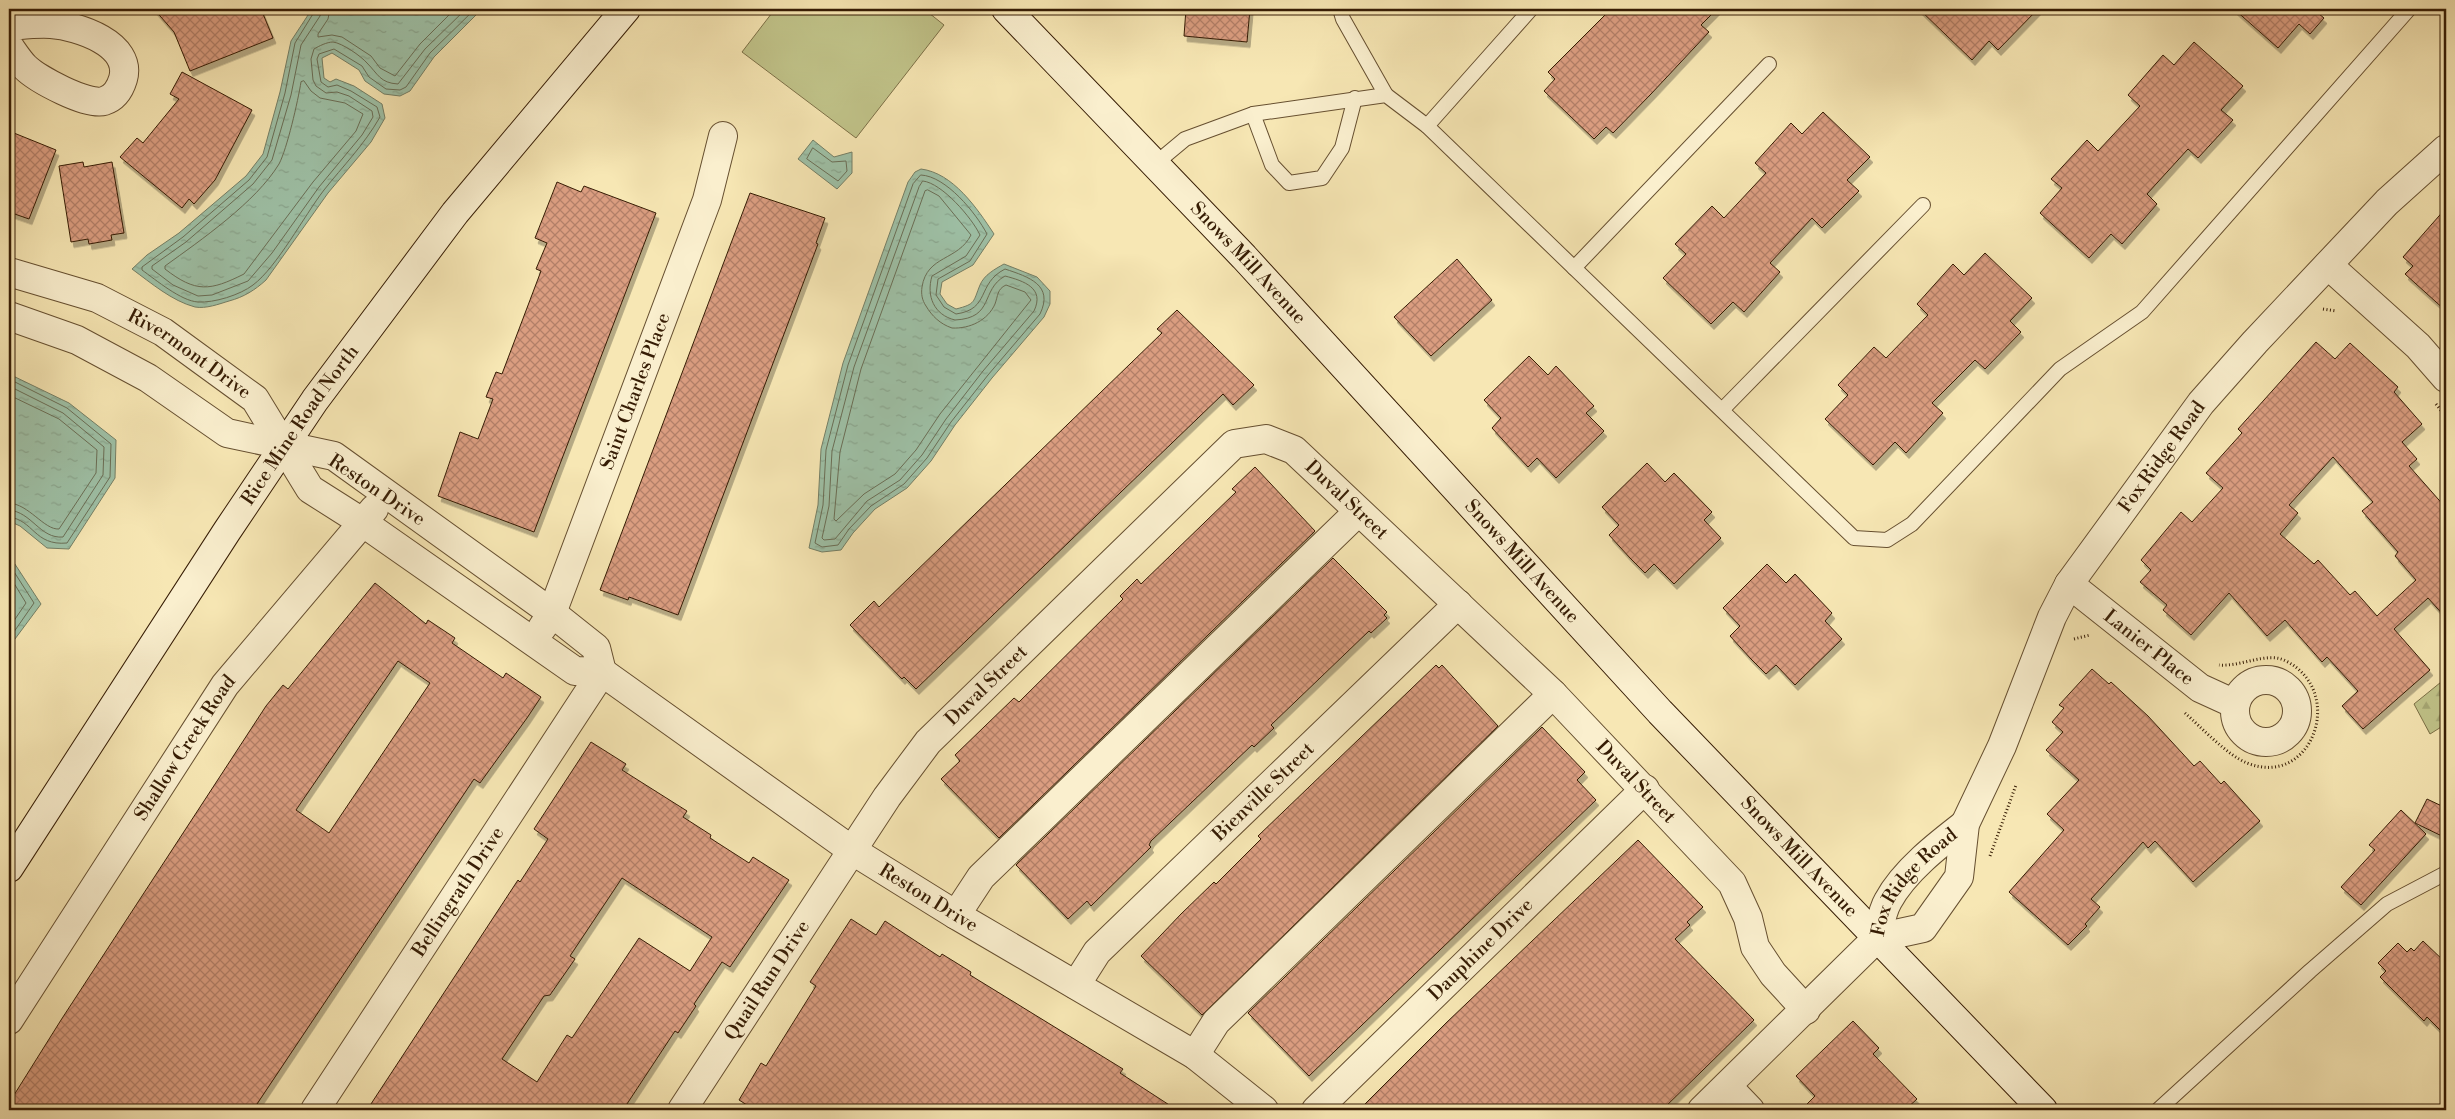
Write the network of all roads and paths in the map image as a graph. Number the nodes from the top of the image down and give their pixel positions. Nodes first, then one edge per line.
1 (626, 9) edge
2 (1006, 9) edge
3 (1340, 9) edge
4 (1532, 9) edge
5 (2408, 9) edge
6 (9, 26) edge
7 (9, 46) edge
8 (1769, 64) dead end
9 (1386, 95) junction
10 (1355, 98) junction
11 (1253, 114) junction
12 (1427, 126) junction
13 (724, 136) dead end
14 (2446, 149) edge
15 (1155, 164) junction
16 (1923, 206) dead end
17 (2328, 264) junction
18 (1574, 268) junction
19 (9, 272) edge
20 (2319, 309) dead end
21 (2340, 313) dead end
22 (9, 316) edge
23 (2446, 378) edge
24 (2434, 402) dead end
25 (1722, 410) junction
26 (2446, 417) edge
27 (284, 445) junction
28 (386, 494) junction
29 (1358, 512) junction
30 (362, 522) junction
31 (2069, 584) junction
32 (1458, 604) junction
33 (552, 613) junction
34 (2099, 638) dead end
35 (534, 642) junction
36 (2067, 644) dead end
37 (2213, 664) dead end
38 (602, 672) junction
39 (1553, 694) junction
40 (2235, 704) dead end
41 (2180, 709) dead end
42 (2018, 778) dead end
43 (1645, 789) junction
44 (1965, 824) junction
45 (853, 851) junction
46 (1988, 863) dead end
47 (9, 868) edge
48 (2446, 873) edge
49 (956, 915) junction
50 (1877, 938) junction
51 (1076, 985) junction
52 (1806, 1010) junction
53 (9, 1020) edge
54 (1195, 1055) junction
55 (1727, 1086) junction
56 (315, 1110) edge
57 (682, 1110) edge
58 (1264, 1110) edge
59 (1316, 1110) edge
60 (1702, 1110) edge
61 (1750, 1110) edge
62 (2043, 1110) edge
63 (2158, 1110) edge

1 - 27 street, Rice Mine Road North
2 - 15 street, Snows Mill Avenue
3 - 9 lane
4 - 12 lane
5 - 25 lane
6 - 7 street
8 - 18 lane
9 - 10 lane
9 - 12 lane
10 - 11 lane
10 - 11 lane
11 - 15 lane
12 - 18 lane
13 - 33 street, Saint Charles Place
14 - 17 street, Fox Ridge Road
15 - 50 street, Snows Mill Avenue
16 - 25 lane
17 - 23 street
17 - 31 street, Fox Ridge Road
18 - 25 lane
19 - 27 street, Rivermont Drive
20 - 21 path
22 - 27 street
24 - 26 path
27 - 28 street, Reston Drive
27 - 30 street, Reston Drive
27 - 47 street, Rice Mine Road North
28 - 30 street, Shallow Creek Road
28 - 33 street, Reston Drive
29 - 32 street, Duval Street
29 - 45 street, Duval Street
29 - 49 street
30 - 35 street, Reston Drive
30 - 53 street, Shallow Creek Road
31 - 40 street, Lanier Place
31 - 44 street, Fox Ridge Road
32 - 39 street, Duval Street
32 - 51 street, Bienville Street
33 - 35 street, Saint Charles Place
33 - 38 street, Reston Drive
34 - 36 path
35 - 38 street, Reston Drive
37 - 41 path
38 - 45 street, Reston Drive
38 - 56 street, Bellingrath Drive
39 - 43 street, Duval Street
39 - 54 street
42 - 46 path
43 - 52 street, Duval Street
43 - 59 street, Dauphine Drive
44 - 50 street, Fox Ridge Road
44 - 50 street, Fox Ridge Road
45 - 49 street, Reston Drive
45 - 57 street, Quail Run Drive
48 - 63 lane
49 - 51 street, Reston Drive
50 - 52 street
50 - 62 street, Snows Mill Avenue
51 - 54 street, Reston Drive
52 - 55 street
54 - 58 street, Reston Drive
55 - 60 street
55 - 61 street

